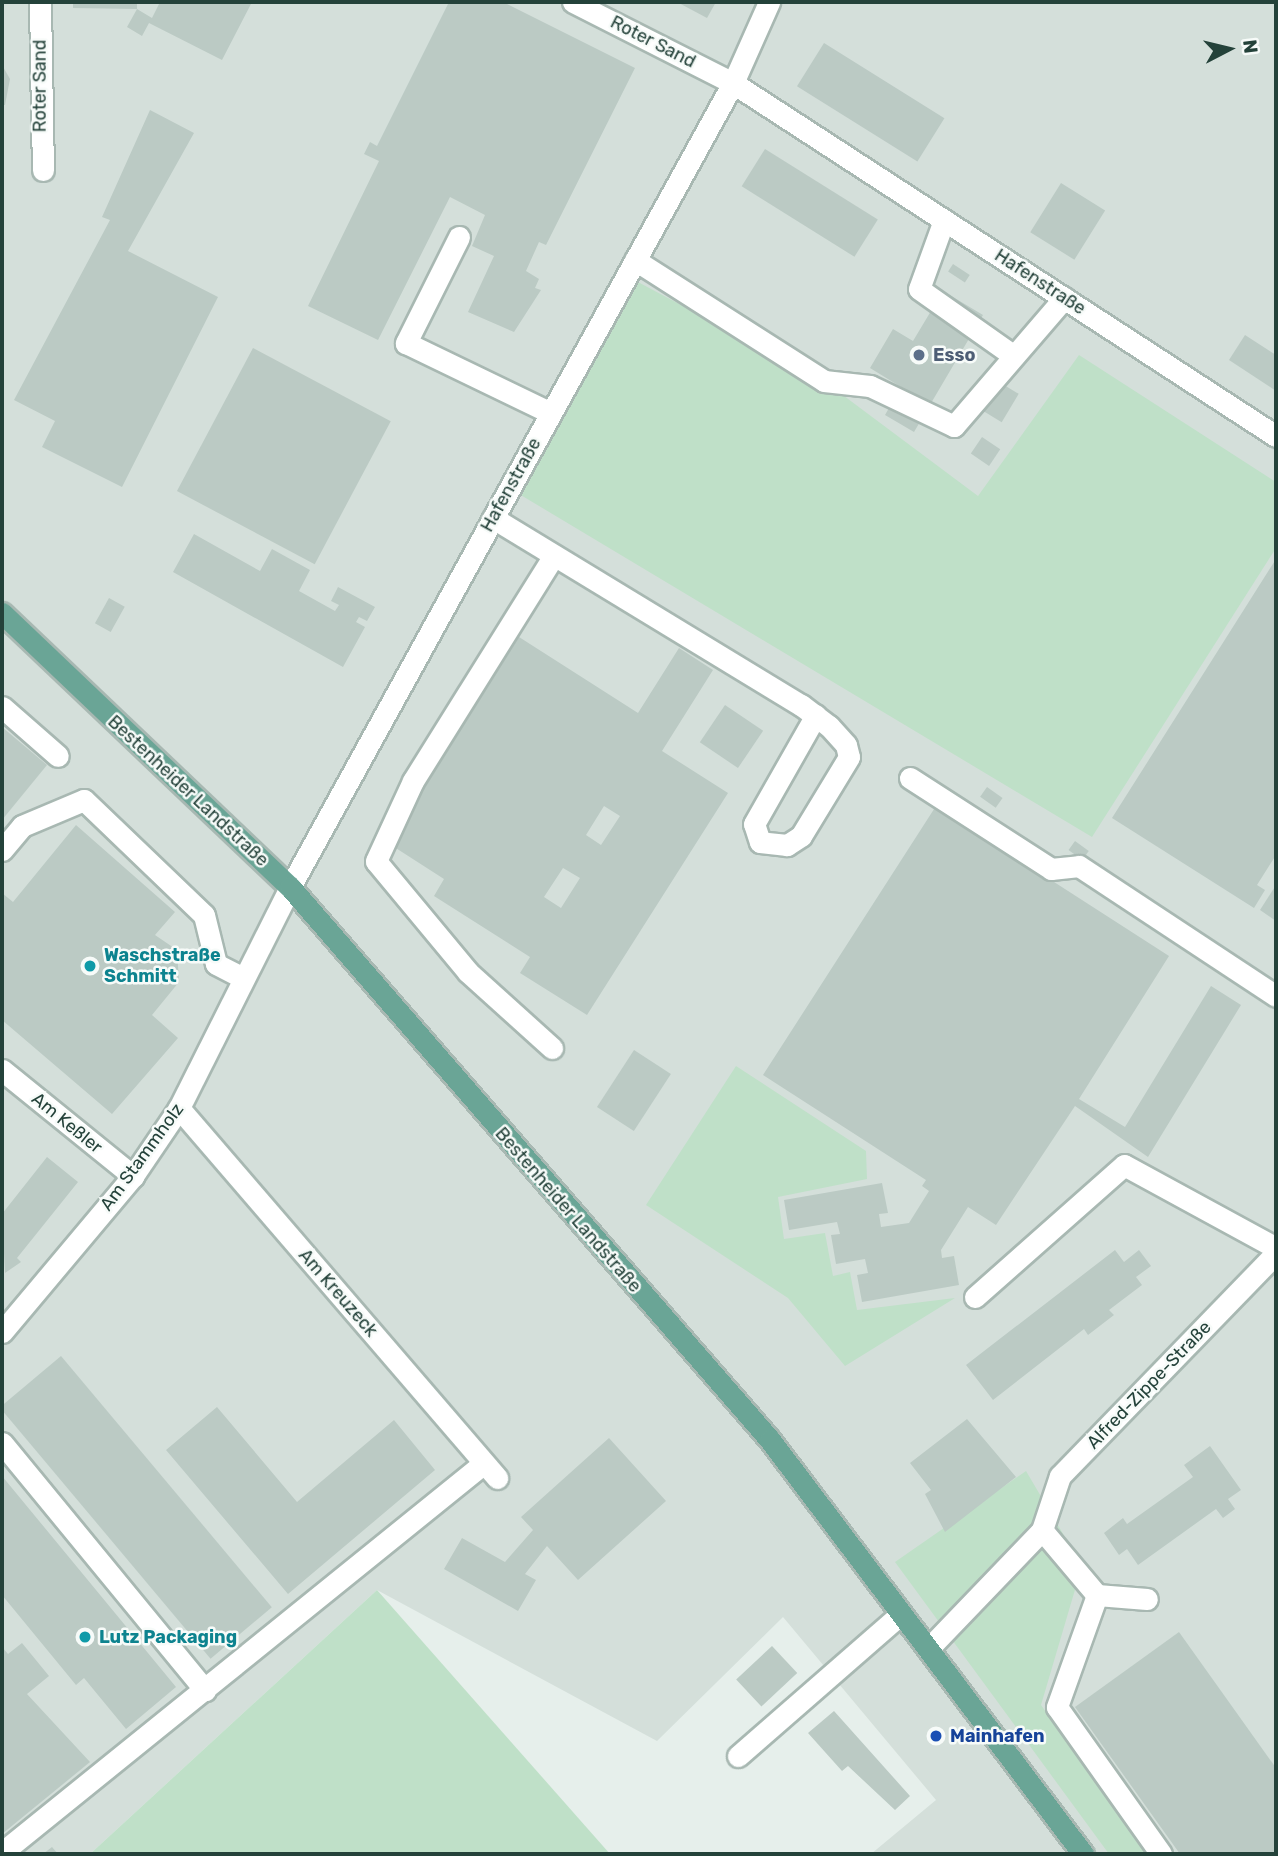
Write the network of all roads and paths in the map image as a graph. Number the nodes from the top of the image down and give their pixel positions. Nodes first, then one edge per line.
1 (40, 2) edge
2 (573, 2) edge
3 (769, 2) edge
4 (733, 83) junction
5 (43, 170) dead end
6 (944, 220) junction
7 (459, 237) dead end
8 (635, 260) junction
9 (1064, 298) junction
10 (1014, 356) junction
11 (551, 413) junction
12 (1276, 436) edge
13 (493, 518) junction
14 (553, 557) junction
15 (2, 613) edge
16 (2, 708) edge
17 (816, 716) junction
18 (58, 756) dead end
19 (910, 778) dead end
20 (2, 850) edge
21 (290, 887) junction
22 (244, 978) junction
23 (1276, 996) edge
24 (552, 1048) dead end
25 (2, 1070) edge
26 (179, 1108) junction
27 (132, 1176) junction
28 (1276, 1250) edge
29 (975, 1297) dead end
30 (2, 1332) edge
31 (2, 1443) edge
32 (1041, 1530) junction
33 (1097, 1595) junction
34 (1147, 1598) dead end
35 (901, 1614) junction
36 (928, 1649) junction
37 (205, 1690) junction
38 (738, 1756) dead end
39 (10, 1846) dead end
40 (1083, 1854) edge
41 (1161, 1854) edge

1 - 5 street, Roter Sand
2 - 4 street, Roter Sand
3 - 4 street, Hafenstraße
4 - 6 street, Hafenstraße
4 - 8 street, Hafenstraße
6 - 9 street, Hafenstraße
6 - 10 street
7 - 11 street
8 - 10 street
8 - 11 street, Hafenstraße
9 - 10 street
9 - 12 street, Hafenstraße
11 - 13 street, Hafenstraße
13 - 14 street
13 - 21 street, Hafenstraße
14 - 17 street
14 - 24 street
15 - 21 main road, Bestenheider Landstraße
16 - 18 street
17 - 17 street
19 - 23 street
20 - 22 street
21 - 22 street, Am Stammholz
21 - 35 main road, Bestenheider Landstraße
22 - 26 street, Am Stammholz
25 - 27 street, Am Keßler
26 - 27 street, Am Stammholz
26 - 37 street, Am Kreuzeck
27 - 30 street, Am Stammholz
28 - 29 street
28 - 32 street, Alfred-Zippe-Straße
31 - 37 street
32 - 33 street
32 - 36 street
33 - 34 street
33 - 41 street
35 - 36 main road, Bestenheider Landstraße
35 - 38 street
36 - 40 main road, Bestenheider Landstraße
37 - 39 street

